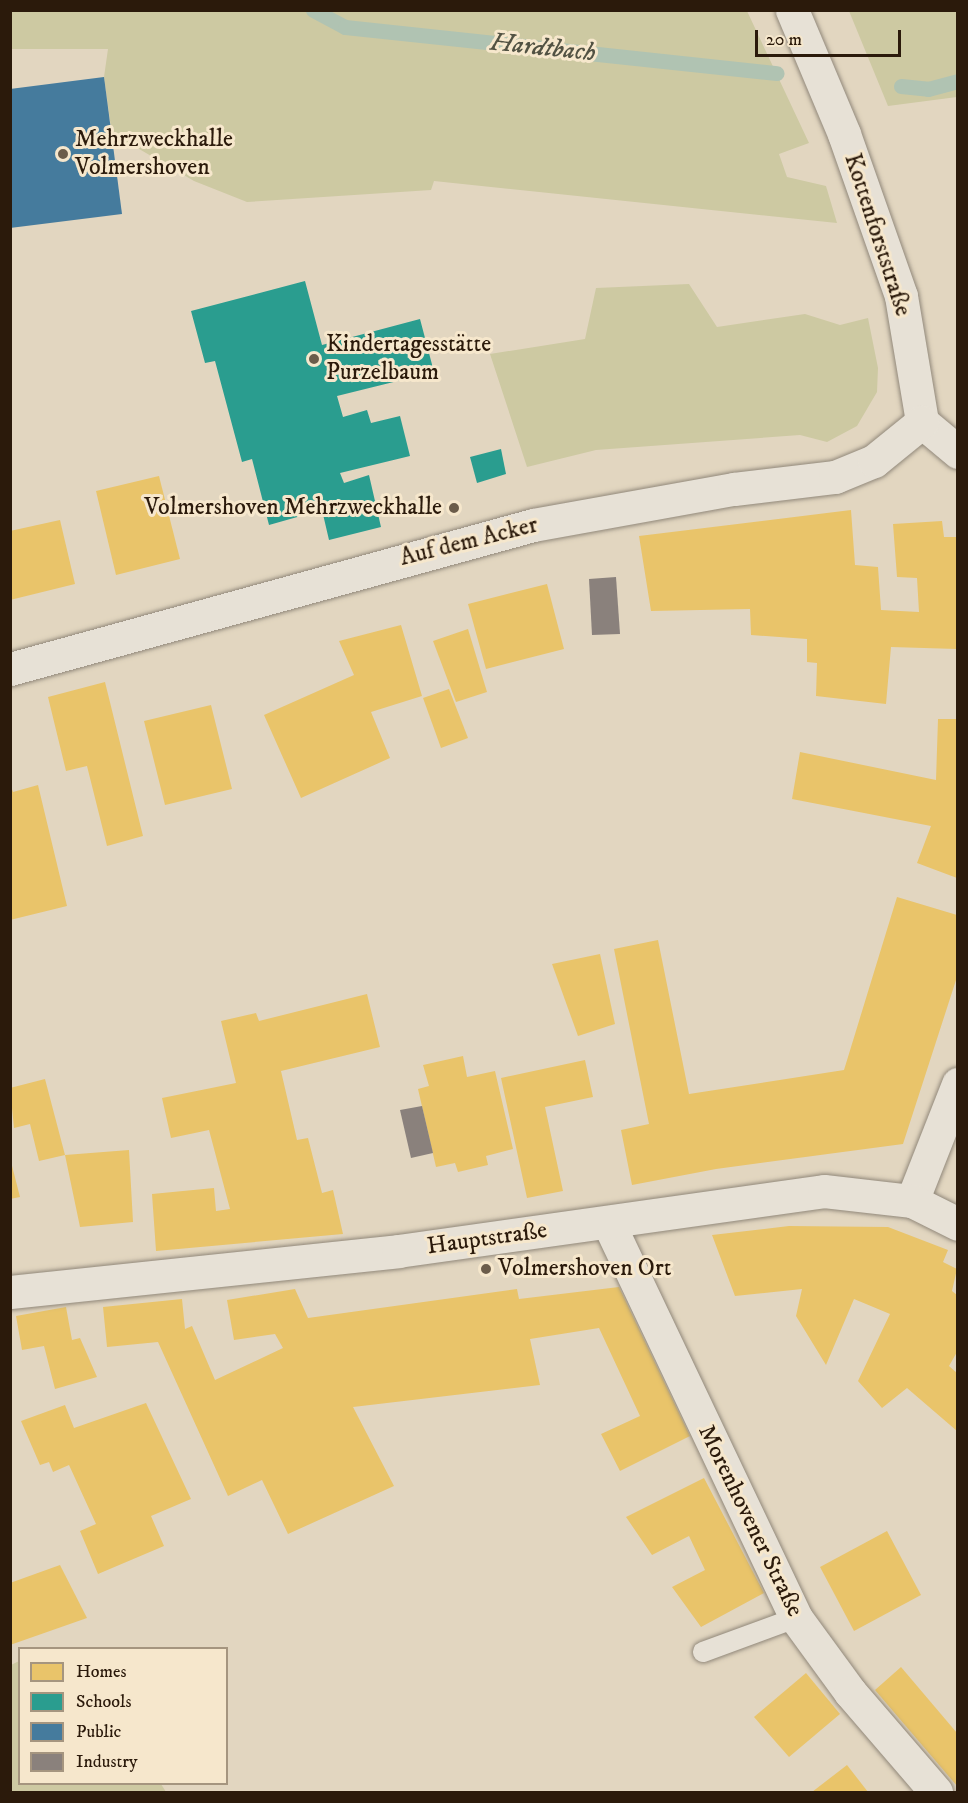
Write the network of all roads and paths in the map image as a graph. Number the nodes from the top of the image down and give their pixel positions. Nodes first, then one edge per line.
1 (792, 10) edge
2 (921, 422) junction
3 (957, 452) edge
4 (10, 669) edge
5 (957, 1084) edge
6 (912, 1201) junction
7 (608, 1222) junction
8 (957, 1224) edge
9 (10, 1292) edge
10 (796, 1618) junction
11 (703, 1652) dead end
12 (936, 1792) edge

1 - 2 street, Kottenforststraße
2 - 3 street
2 - 4 street, Auf dem Acker
5 - 6 street
6 - 7 street, Hauptstraße
6 - 8 street, Hauptstraße
7 - 9 street, Hauptstraße
7 - 10 street, Morenhovener Straße
10 - 11 lane
10 - 12 street, Morenhovener Straße

